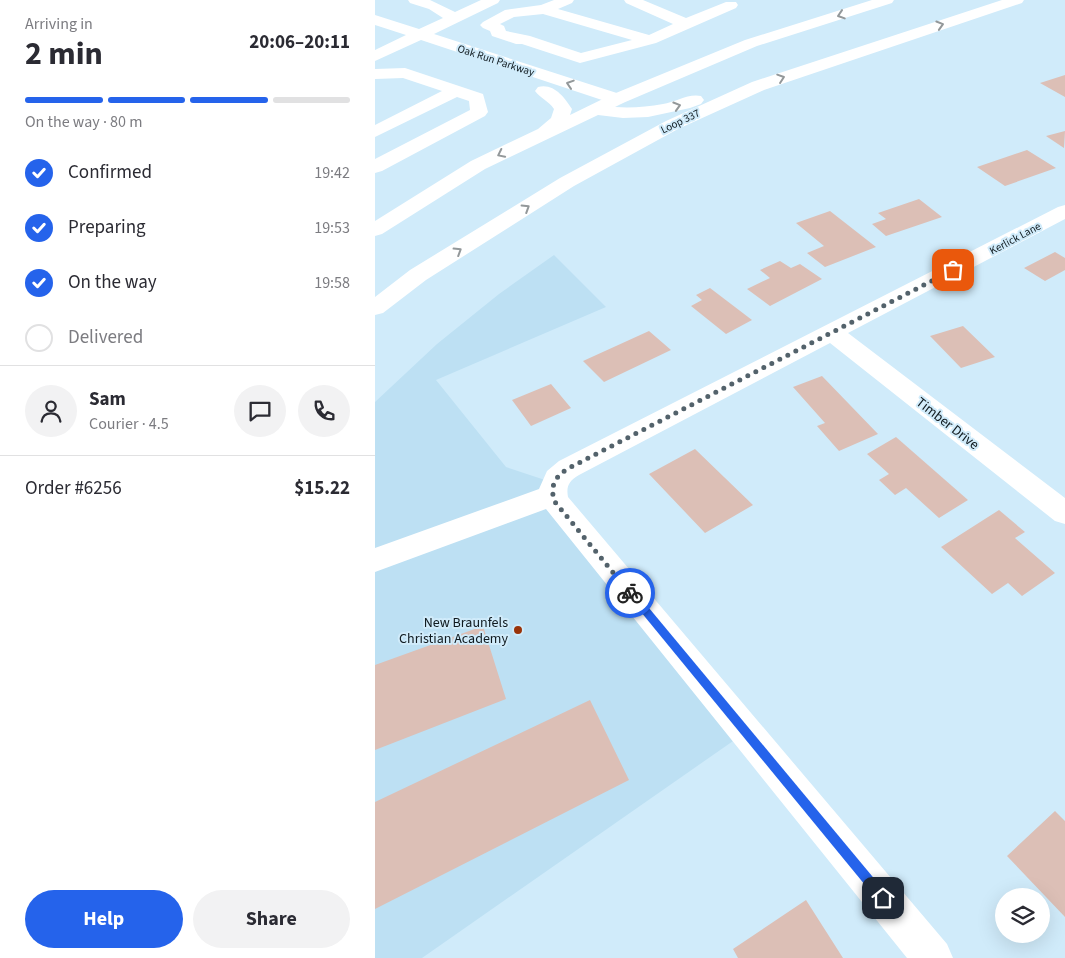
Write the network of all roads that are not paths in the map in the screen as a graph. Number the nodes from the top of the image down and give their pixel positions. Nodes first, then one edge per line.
1 (415, 0) edge
2 (493, 0) edge
3 (567, 0) edge
4 (631, 0) edge
5 (887, 0) edge
6 (1017, 0) edge
7 (440, 3) edge
8 (731, 5) dead end
9 (544, 9) junction
10 (454, 18) junction
11 (375, 20) edge
12 (686, 24) junction
13 (375, 35) edge
14 (420, 35) junction
15 (650, 40) junction
16 (837, 43) dead end
17 (400, 44) junction
18 (375, 56) edge
19 (375, 74) edge
20 (456, 91) junction
21 (544, 91) junction
22 (623, 106) junction
23 (596, 109) junction
24 (375, 132) edge
25 (545, 133) junction
26 (375, 167) edge
27 (1063, 215) edge
28 (375, 230) edge
29 (375, 290) edge
30 (375, 308) edge
31 (832, 333) junction
32 (553, 489) junction
33 (1065, 513) edge
34 (375, 560) edge
35 (933, 958) edge

1 - 7 main road
2 - 10 main road
3 - 9 main road
4 - 12 main road
5 -> 22 main road
30 -> 6 main road, Loop 337
7 - 10 main road
8 - 12 main road
9 - 15 main road
9 - 15 main road
10 - 14 main road
11 - 14 main road, Oak Run Parkway
12 - 15 main road
13 - 17 main road, Oak Run Parkway
14 - 17 main road
22 -> 14 main road, Oak Run Parkway
22 -> 16 main road
17 - 18 main road
17 - 21 main road, Oak Run Parkway
19 - 20 main road
20 - 24 main road
20 - 26 main road
21 - 23 main road, Oak Run Parkway
21 - 25 main road
22 - 23 main road, Oak Run Parkway
22 - 29 main road
23 - 25 main road
25 -> 28 main road
27 - 31 main road, Kerlick Lane
31 - 32 main road, Kerlick Lane
31 - 33 main road, Timber Drive
32 - 34 main road
32 - 35 main road

